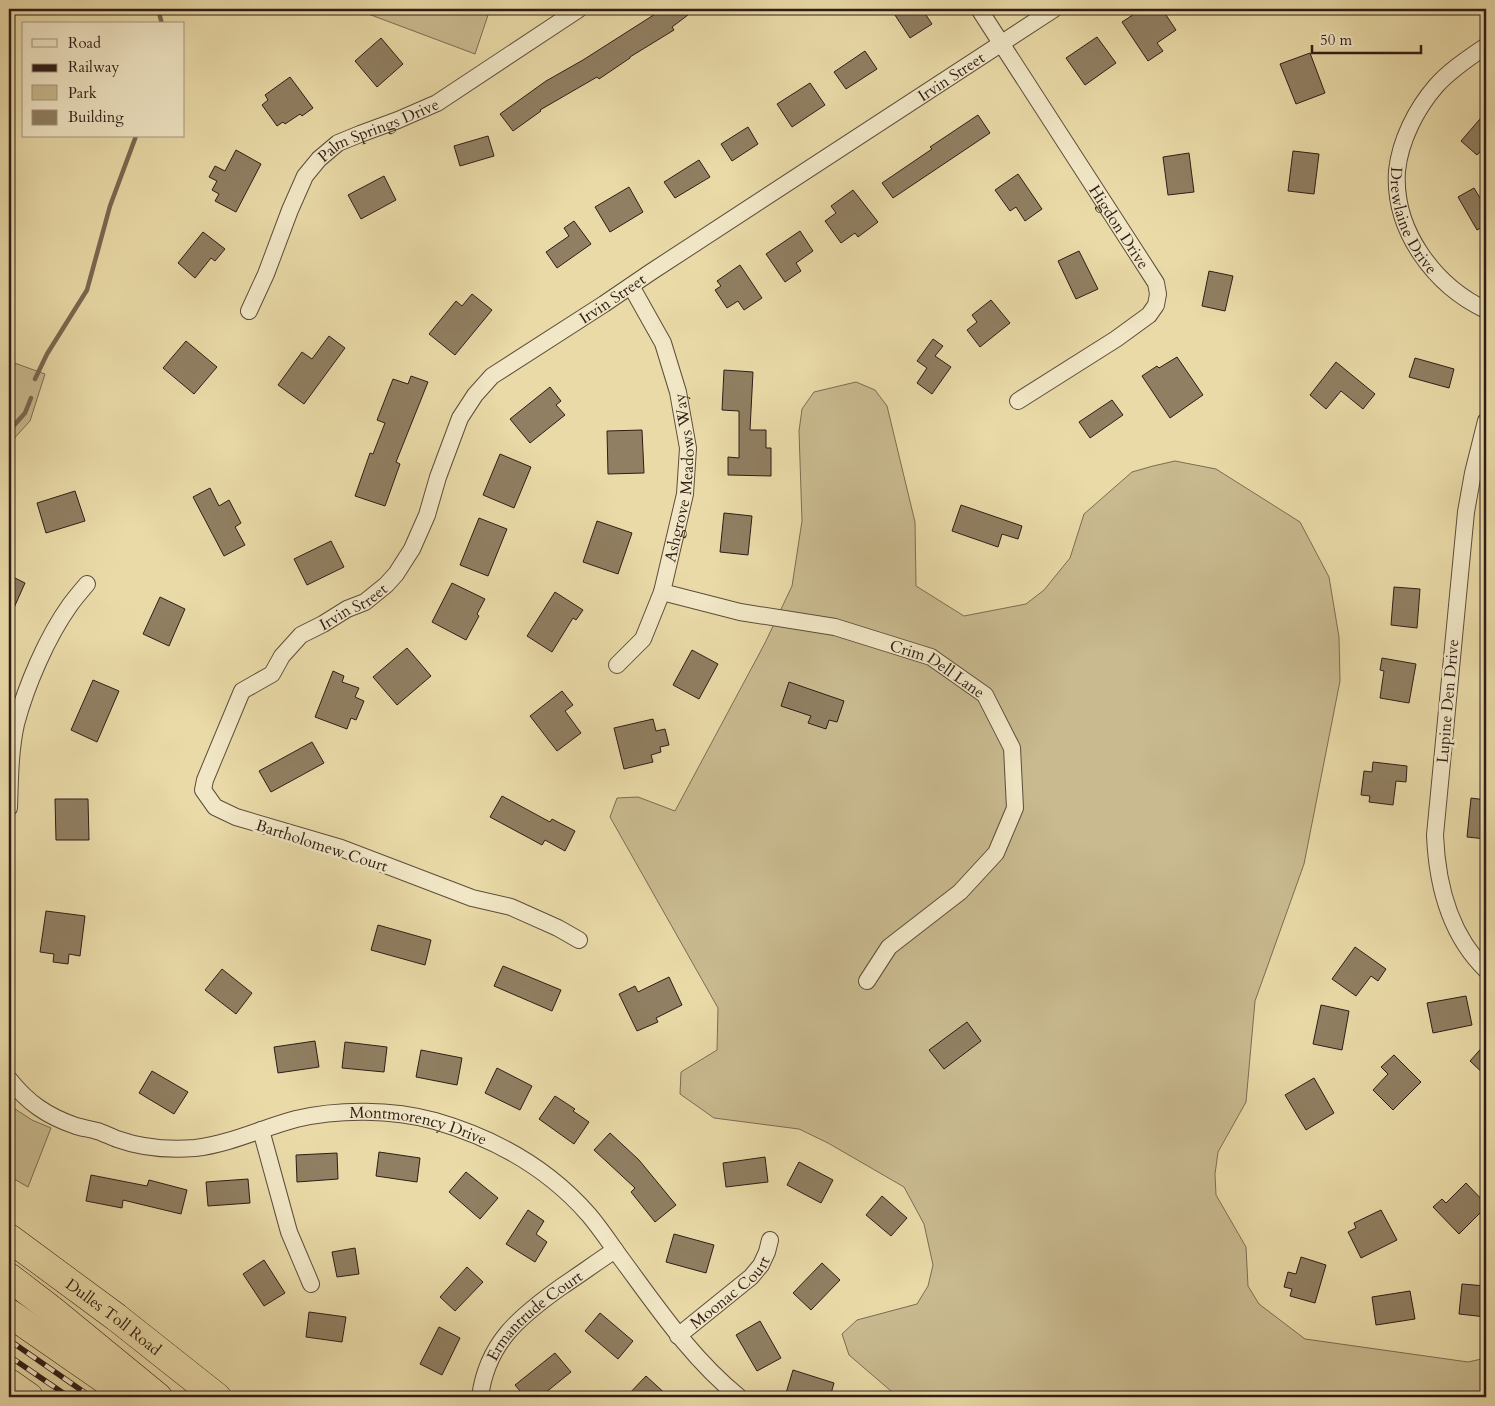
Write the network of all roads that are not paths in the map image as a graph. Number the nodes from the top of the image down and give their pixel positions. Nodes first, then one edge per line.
1 (579, 9) edge
2 (978, 9) edge
3 (1054, 9) edge
4 (1001, 43) junction
5 (1486, 46) edge
6 (631, 286) junction
7 (249, 310) dead end
8 (1486, 310) edge
9 (1018, 401) dead end
10 (1486, 421) edge
11 (87, 584) dead end
12 (662, 592) junction
13 (617, 665) dead end
14 (272, 674) joint
15 (9, 808) edge
16 (580, 940) dead end
17 (1486, 970) edge
18 (867, 981) dead end
19 (9, 1080) edge
20 (261, 1130) junction
21 (9, 1238) edge
22 (770, 1240) dead end
23 (615, 1250) junction
24 (9, 1276) edge
25 (311, 1284) dead end
26 (9, 1313) edge
27 (678, 1336) junction
28 (9, 1383) edge
29 (29, 1397) edge
30 (130, 1397) edge
31 (158, 1397) edge
32 (217, 1397) edge
33 (480, 1397) edge
34 (739, 1397) edge

1 - 7 street, Palm Springs Drive
2 - 4 street, Higdon Drive
3 - 4 street, Irvin Street
4 - 6 street, Irvin Street
4 - 9 street, Higdon Drive
5 - 8 street, Drewlaine Drive
6 - 12 street, Ashgrove Meadows Way
6 - 14 street, Irvin Street
10 - 17 street, Lupine Den Drive
11 - 15 street
12 - 13 street, Ashgrove Meadows Way
12 - 18 street, Crim Dell Lane
14 - 16 street, Bartholomew Court
19 - 20 street, Montmorency Drive
20 - 23 street, Montmorency Drive
20 - 25 street
21 - 32 highway, Dulles Toll Road
22 - 27 street, Moonac Court
23 - 27 street, Montmorency Drive
23 - 33 street, Ermantrude Court
24 - 31 highway
26 - 30 highway
27 - 34 street, Montmorency Drive
28 - 29 highway

